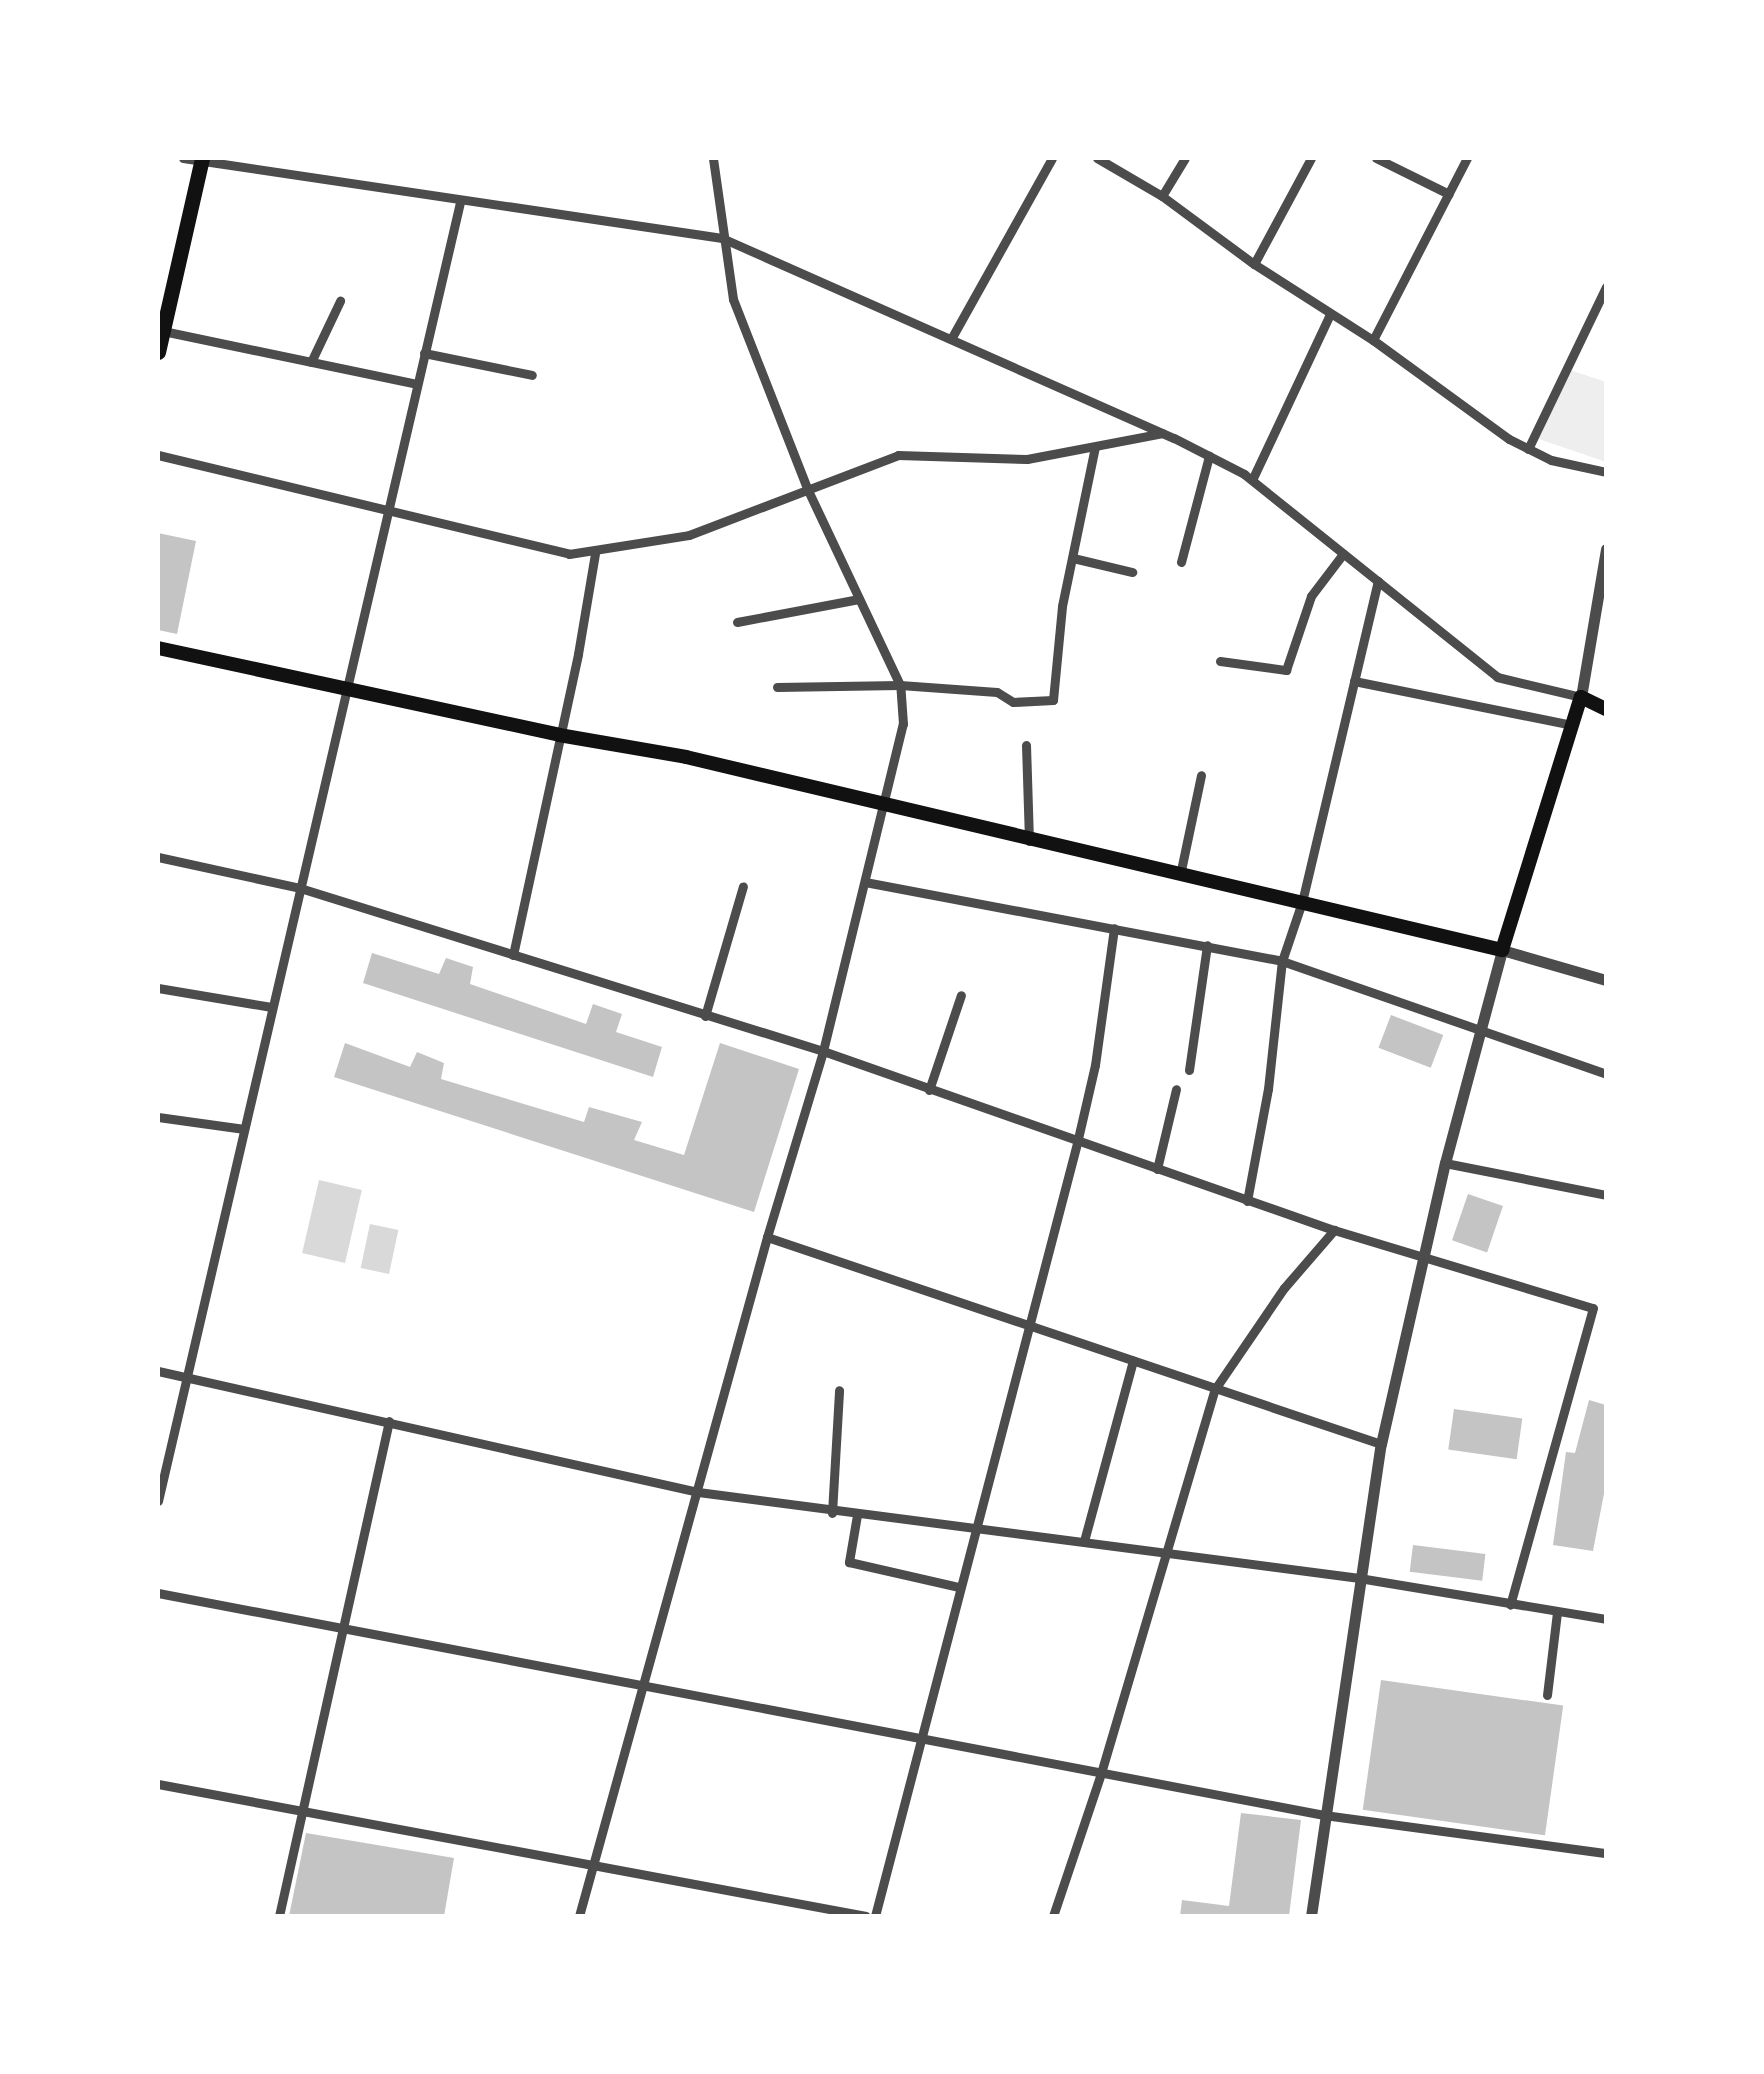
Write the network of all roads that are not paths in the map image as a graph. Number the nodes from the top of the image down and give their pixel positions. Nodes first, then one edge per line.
1 (184, 158) edge
2 (714, 158) edge
3 (1052, 158) edge
4 (1096, 158) edge
5 (1185, 158) edge
6 (1311, 158) edge
7 (1376, 158) edge
8 (1467, 158) edge
9 (201, 159) edge
10 (1448, 194) junction
11 (1162, 196) junction
12 (460, 202) junction
13 (722, 238) junction
14 (1254, 264) junction
15 (1606, 287) edge
16 (164, 298) edge
17 (340, 301) dead end
18 (1330, 314) junction
19 (163, 331) junction
20 (951, 339) junction
21 (1373, 340) junction
22 (158, 352) edge
23 (424, 353) junction
24 (310, 362) junction
25 (532, 376) dead end
26 (417, 384) junction
27 (1163, 433) junction
28 (1095, 447) junction
29 (1528, 449) junction
30 (158, 455) edge
31 (1208, 456) junction
32 (1606, 472) edge
33 (1252, 480) junction
34 (807, 488) junction
35 (390, 510) junction
36 (1606, 549) edge
37 (595, 553) junction
38 (1343, 554) junction
39 (1074, 558) junction
40 (1181, 562) dead end
41 (1132, 572) dead end
42 (1378, 581) junction
43 (859, 599) junction
44 (737, 622) dead end
45 (158, 648) edge
46 (1220, 661) dead end
47 (1354, 681) junction
48 (900, 685) junction
49 (776, 687) dead end
50 (349, 690) junction
51 (1581, 696) junction
52 (1606, 709) edge
53 (1572, 725) junction
54 (560, 736) junction
55 (1026, 744) dead end
56 (1201, 774) dead end
57 (884, 806) junction
58 (1029, 841) junction
59 (158, 857) edge
60 (1180, 876) junction
61 (865, 882) junction
62 (743, 886) dead end
63 (300, 888) junction
64 (1302, 902) junction
65 (1114, 928) junction
66 (1206, 945) junction
67 (1502, 950) junction
68 (513, 955) junction
69 (1282, 961) junction
70 (1606, 980) edge
71 (158, 988) edge
72 (961, 995) dead end
73 (271, 1007) junction
74 (705, 1016) junction
75 (1479, 1032) junction
76 (822, 1051) junction
77 (1189, 1070) dead end
78 (1606, 1074) edge
79 (1176, 1089) dead end
80 (930, 1090) junction
81 (158, 1117) edge
82 (244, 1129) junction
83 (1076, 1143) junction
84 (1445, 1164) junction
85 (1156, 1168) junction
86 (1606, 1195) edge
87 (1247, 1200) junction
88 (1334, 1230) junction
89 (766, 1237) junction
90 (1424, 1259) junction
91 (1592, 1308) junction
92 (1606, 1311) edge
93 (1026, 1325) junction
94 (1133, 1361) junction
95 (158, 1371) edge
96 (188, 1377) junction
97 (1215, 1389) junction
98 (839, 1390) dead end
99 (389, 1421) junction
100 (1381, 1444) junction
101 (698, 1492) junction
102 (158, 1500) edge
103 (832, 1512) junction
104 (857, 1515) junction
105 (974, 1529) junction
106 (1084, 1542) junction
107 (1166, 1551) junction
108 (1359, 1578) junction
109 (959, 1587) junction
110 (158, 1593) edge
111 (1510, 1605) junction
112 (1557, 1612) junction
113 (1606, 1619) edge
114 (346, 1629) junction
115 (646, 1686) junction
116 (1547, 1695) dead end
117 (920, 1740) junction
118 (1100, 1773) junction
119 (158, 1784) edge
120 (300, 1811) junction
121 (1324, 1814) junction
122 (1606, 1852) edge
123 (595, 1865) junction
124 (279, 1916) edge
125 (580, 1916) edge
126 (866, 1916) edge
127 (875, 1916) edge
128 (1052, 1916) edge
129 (1312, 1916) edge

1 - 9 street
2 - 13 street
3 - 20 street
4 - 11 street
5 - 11 street
6 - 14 street
7 - 10 street
8 - 10 street
9 - 12 street
9 - 16 main road
10 - 21 street
11 - 14 street
12 - 13 street
12 - 23 street
13 - 20 street
13 - 34 street
14 - 18 street
15 - 29 street
16 - 19 main road
17 - 24 street
18 - 21 street
18 - 33 street
19 - 22 main road
19 - 24 street
20 - 27 street
21 - 29 street
23 - 25 street
23 - 26 street
24 - 26 street
26 - 35 street
27 - 28 street
27 - 31 street
28 - 34 street
28 - 39 street
29 - 32 street
30 - 35 street
31 - 33 street
31 - 40 street
33 - 38 street
34 - 37 street
34 - 43 street
35 - 37 street
35 - 50 street
36 - 51 street
37 - 54 street
38 - 42 street
38 - 46 street
39 - 41 street
39 - 48 street
42 - 47 street
42 - 51 street
43 - 44 street
43 - 48 street
45 - 50 main road
47 - 53 street
47 - 64 street
48 - 49 street
48 - 57 street
50 - 54 main road
50 - 63 street
51 - 52 main road
51 - 53 main road
53 - 67 main road
54 - 57 main road
54 - 68 street
55 - 58 street
56 - 60 street
57 - 58 main road
57 - 61 street
58 - 60 main road
59 - 63 street
60 - 64 main road
61 - 65 street
61 - 76 street
62 - 74 street
63 - 68 street
63 - 73 street
64 - 67 main road
64 - 69 street
65 - 66 street
65 - 83 street
66 - 69 street
66 - 77 street
67 - 70 street
67 - 75 street
68 - 74 street
69 - 75 street
69 - 87 street
71 - 73 street
72 - 80 street
73 - 82 street
74 - 76 street
75 - 78 street
75 - 84 street
76 - 80 street
76 - 89 street
79 - 85 street
80 - 83 street
81 - 82 street
82 - 96 street
83 - 85 street
83 - 93 street
84 - 86 street
84 - 90 street
85 - 87 street
87 - 88 street
88 - 90 street
88 - 97 street
89 - 93 street
89 - 101 street
90 - 91 street
90 - 100 street
91 - 92 street
91 - 111 street
93 - 94 street
93 - 105 street
94 - 97 street
94 - 106 street
95 - 96 street
96 - 99 street
96 - 102 street
97 - 100 street
97 - 107 street
98 - 103 street
99 - 101 street
99 - 114 street
100 - 108 street
101 - 103 street
101 - 115 street
103 - 104 street
104 - 105 street
104 - 109 street
105 - 106 street
105 - 109 street
106 - 107 street
107 - 108 street
107 - 118 street
108 - 111 street
108 - 121 street
109 - 117 street
110 - 114 street
111 - 112 street
112 - 113 street
112 - 116 street
114 - 115 street
114 - 120 street
115 - 117 street
115 - 123 street
117 - 118 street
117 - 127 street
118 - 121 street
118 - 128 street
119 - 120 street
120 - 123 street
120 - 124 street
121 - 122 street
121 - 129 street
123 - 125 street
123 - 126 street

